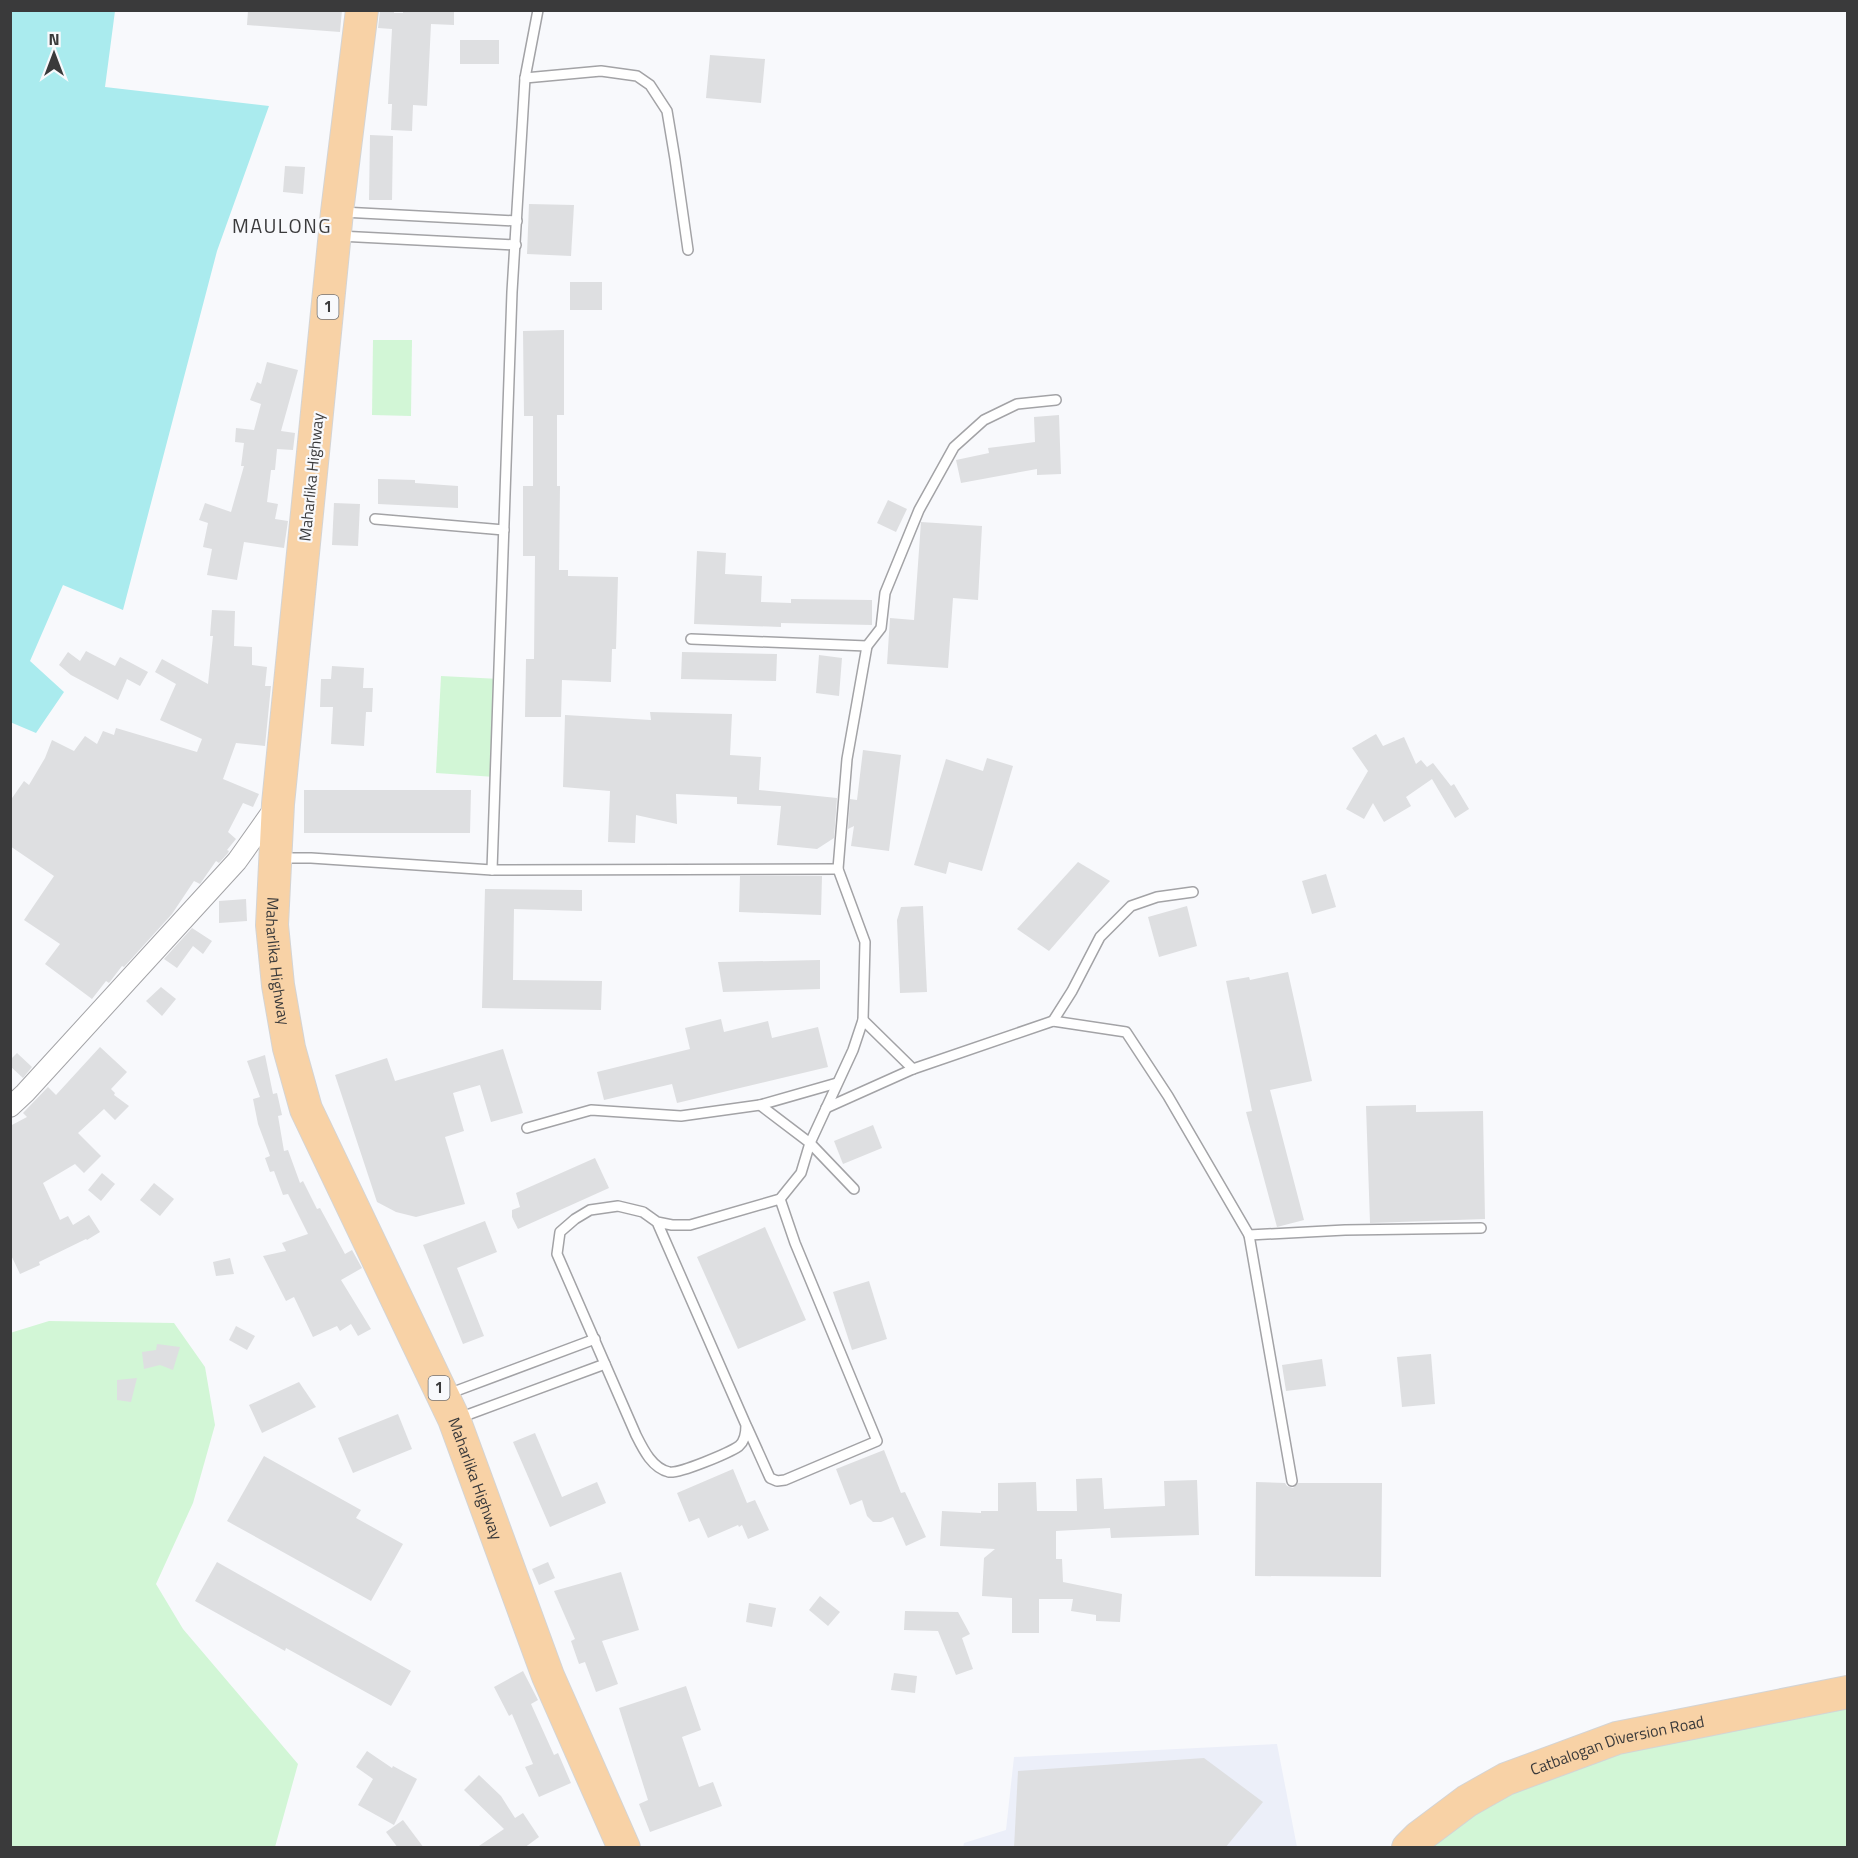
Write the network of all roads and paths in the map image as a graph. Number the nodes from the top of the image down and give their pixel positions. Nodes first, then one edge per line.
1 (362, 10) edge
2 (538, 10) edge
3 (525, 78) junction
4 (517, 221) junction
5 (337, 224) junction
6 (516, 244) junction
7 (688, 250) dead end
8 (1056, 400) dead end
9 (375, 519) dead end
10 (504, 530) junction
11 (692, 639) dead end
12 (867, 646) junction
13 (278, 804) junction
14 (237, 861) junction
15 (275, 867) junction
16 (838, 869) junction
17 (492, 870) junction
18 (1193, 892) dead end
19 (863, 1020) junction
20 (1053, 1021) junction
21 (913, 1069) junction
22 (837, 1083) junction
23 (760, 1105) junction
24 (10, 1107) edge
25 (826, 1108) junction
26 (527, 1128) dead end
27 (810, 1143) junction
28 (854, 1189) dead end
29 (780, 1199) junction
30 (657, 1222) junction
31 (1481, 1228) dead end
32 (1248, 1235) junction
33 (595, 1339) junction
34 (605, 1364) junction
35 (449, 1408) junction
36 (746, 1425) junction
37 (1292, 1481) dead end
38 (1848, 1692) edge
39 (624, 1848) edge
40 (1408, 1848) edge

1 - 5 highway, Maharlika Highway / 1
2 - 3 lane
3 - 4 lane
3 - 7 lane
4 - 5 lane
4 - 6 lane
5 - 6 lane
5 - 13 highway, Maharlika Highway / 1
6 - 10 lane
8 - 12 lane
9 - 10 lane
10 - 17 lane
11 - 12 lane
12 - 16 lane
13 - 14 street
13 - 15 highway, Maharlika Highway / 1
14 - 15 street
14 - 24 street
15 - 17 lane
15 - 35 highway, Maharlika Highway / 1
16 - 17 lane
16 - 19 lane
18 - 20 lane
19 - 21 lane
19 - 22 lane
20 - 21 lane
20 - 32 lane
21 - 25 lane
22 - 23 lane
22 - 25 lane
23 - 26 lane
23 - 27 lane
25 - 27 lane
27 - 28 lane
27 - 29 lane
29 - 30 lane
29 - 36 lane
30 - 33 lane
30 - 36 lane
31 - 32 lane
32 - 37 lane
33 - 34 lane
33 - 35 lane
34 - 35 lane
34 - 36 lane
35 - 39 highway, Maharlika Highway / 1
38 - 40 highway, Catbalogan Diversion Road

